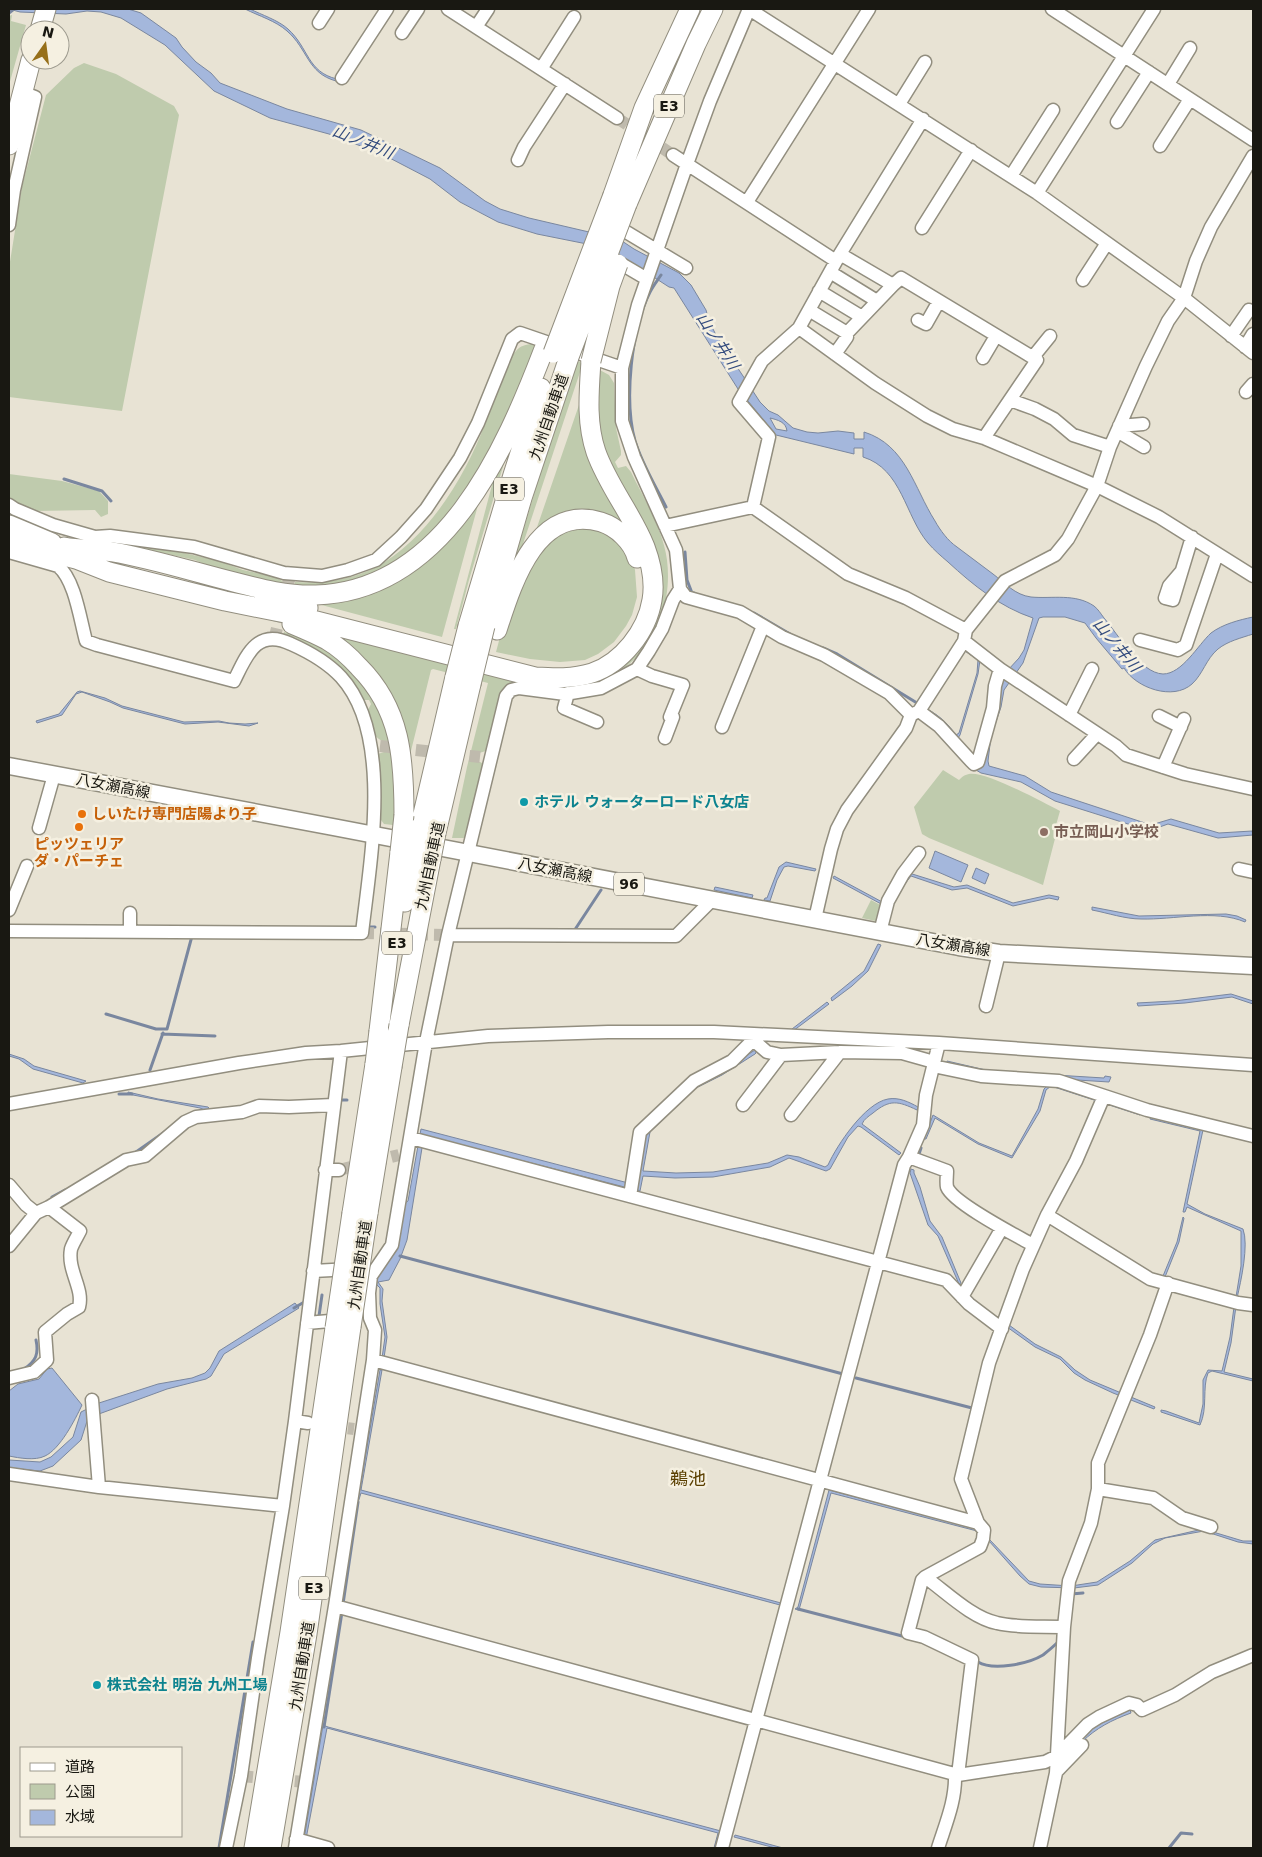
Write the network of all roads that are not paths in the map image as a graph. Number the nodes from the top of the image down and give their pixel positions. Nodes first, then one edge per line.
1 (328, 9) edge
2 (386, 9) edge
3 (418, 9) edge
4 (448, 9) edge
5 (488, 9) edge
6 (690, 9) edge
7 (713, 9) edge
8 (749, 9) edge
9 (869, 9) edge
10 (1052, 9) edge
11 (1154, 9) edge
12 (574, 17) dead end
13 (319, 23) dead end
14 (476, 27) junction
15 (402, 33) dead end
16 (1190, 48) dead end
17 (1124, 56) junction
18 (835, 62) junction
19 (925, 62) dead end
20 (541, 69) junction
21 (28, 70) edge
22 (1149, 72) junction
23 (342, 78) dead end
24 (565, 84) junction
25 (1168, 84) junction
26 (22, 92) junction
27 (1190, 99) junction
28 (899, 104) junction
29 (1053, 110) dead end
30 (617, 118) tunnel mouth
31 (922, 119) junction
32 (1117, 122) dead end
33 (1253, 140) edge
34 (9, 144) edge
35 (1160, 146) dead end
36 (971, 150) junction
37 (674, 155) tunnel mouth
38 (1253, 156) edge
39 (518, 160) dead end
40 (687, 164) junction
41 (1011, 176) junction
42 (1037, 193) junction
43 (620, 200) junction
44 (747, 202) junction
45 (610, 222) dead end
46 (9, 225) edge
47 (922, 228) dead end
48 (1107, 243) junction
49 (603, 253) dead end
50 (656, 253) junction
51 (838, 257) junction
52 (686, 268) dead end
53 (830, 272) junction
54 (648, 277) junction
55 (1083, 280) dead end
56 (893, 285) junction
57 (819, 291) junction
58 (1184, 298) junction
59 (877, 301) junction
60 (939, 301) junction
61 (809, 310) junction
62 (1249, 310) dead end
63 (862, 317) junction
64 (918, 320) dead end
65 (799, 328) junction
66 (847, 333) junction
67 (1253, 334) edge
68 (996, 336) junction
69 (1050, 336) dead end
70 (1231, 336) junction
71 (1249, 350) edge
72 (555, 353) junction
73 (835, 354) junction
74 (1032, 357) junction
75 (983, 358) dead end
76 (622, 368) junction
77 (1010, 400) junction
78 (1143, 424) dead end
79 (1118, 429) junction
80 (984, 438) junction
81 (1110, 447) junction
82 (1144, 447) dead end
83 (1097, 486) junction
84 (9, 505) edge
85 (753, 507) junction
86 (9, 525) edge
87 (666, 526) junction
88 (9, 534) edge
89 (1192, 537) junction
90 (9, 542) edge
91 (58, 545) junction
92 (9, 552) edge
93 (1217, 554) junction
94 (1181, 572) dead end
95 (1253, 576) edge
96 (258, 588) junction
97 (680, 589) junction
98 (252, 607) junction
99 (763, 626) junction
100 (484, 627) junction
101 (965, 635) junction
102 (1140, 640) dead end
103 (637, 668) junction
104 (1092, 669) dead end
105 (1006, 673) junction
106 (469, 682) junction
107 (568, 693) junction
108 (915, 713) junction
109 (1070, 716) junction
110 (1159, 716) dead end
111 (597, 722) dead end
112 (722, 727) dead end
113 (1097, 734) junction
114 (665, 738) dead end
115 (1074, 759) dead end
116 (9, 766) edge
117 (1163, 767) junction
118 (54, 775) junction
119 (1253, 789) edge
120 (40, 828) dead end
121 (434, 832) junction
122 (374, 835) junction
123 (919, 853) dead end
124 (469, 854) junction
125 (421, 857) junction
126 (27, 866) dead end
127 (1239, 869) dead end
128 (1253, 872) edge
129 (13, 888) edge
130 (713, 900) junction
131 (9, 910) edge
132 (130, 913) dead end
133 (815, 919) junction
134 (9, 931) edge
135 (130, 932) junction
136 (880, 932) junction
137 (448, 935) junction
138 (999, 952) junction
139 (1253, 966) edge
140 (986, 1006) dead end
141 (753, 1037) junction
142 (426, 1042) junction
143 (939, 1043) junction
144 (341, 1051) junction
145 (840, 1052) junction
146 (781, 1055) junction
147 (934, 1064) junction
148 (384, 1065) junction
149 (1253, 1065) edge
150 (1104, 1096) junction
151 (9, 1104) edge
152 (333, 1105) junction
153 (743, 1105) dead end
154 (791, 1115) dead end
155 (1253, 1136) edge
156 (411, 1138) junction
157 (909, 1157) junction
158 (325, 1170) junction
159 (339, 1170) tunnel mouth
160 (13, 1186) edge
161 (631, 1191) junction
162 (45, 1209) junction
163 (1047, 1215) junction
164 (1002, 1228) junction
165 (1033, 1245) junction
166 (9, 1246) edge
167 (878, 1262) junction
168 (313, 1271) junction
169 (374, 1272) junction
170 (1168, 1283) junction
171 (962, 1297) junction
172 (1253, 1305) edge
173 (370, 1318) junction
174 (307, 1323) junction
175 (343, 1327) junction
176 (1002, 1330) junction
177 (373, 1360) junction
178 (9, 1378) edge
179 (93, 1407) dead end
180 (9, 1474) edge
181 (820, 1481) junction
182 (99, 1487) junction
183 (1098, 1489) junction
184 (283, 1506) junction
185 (978, 1522) junction
186 (1210, 1527) dead end
187 (925, 1577) junction
188 (335, 1606) junction
189 (1064, 1627) junction
190 (1253, 1655) edge
191 (756, 1721) junction
192 (1082, 1745) dead end
193 (1057, 1756) junction
194 (1056, 1772) junction
195 (956, 1774) junction
196 (295, 1844) edge
197 (226, 1848) edge
198 (254, 1848) edge
199 (271, 1848) edge
200 (328, 1848) edge
201 (722, 1848) edge
202 (938, 1848) edge
203 (1040, 1848) edge

1 - 13 street
2 - 23 street
3 - 15 street
4 - 14 street
5 - 14 street
6 - 43 highway, 九州自動車道 / E3
7 - 43 highway, 九州自動車道 / E3
8 - 18 street
8 - 40 street
9 - 18 street
10 - 17 street
11 - 17 street
12 - 20 street
14 - 20 street
16 - 25 street
17 - 22 street
17 - 42 street
18 - 28 street
18 - 44 street
19 - 28 street
20 - 24 street
21 - 26 highway
22 - 25 street
22 - 32 street
24 - 30 street
24 - 39 street
25 - 27 street
26 - 34 highway
26 - 46 street
27 - 33 street
27 - 35 street
28 - 31 street
29 - 41 street
31 - 36 street
31 - 51 street
36 - 41 street
36 - 47 street
37 - 40 street
38 - 58 street
40 - 44 street
40 - 50 street
41 - 42 street
42 - 48 street
43 - 72 highway, 九州自動車道 / E3, bridge
43 - 98 highway, bridge
44 - 51 street
45 - 50 street
48 - 55 street
48 - 58 street
49 - 54 street
50 - 52 street
50 - 54 street
51 - 53 street
51 - 56 street
53 - 57 street
53 - 59 street
54 - 76 street
56 - 59 street
56 - 60 street
57 - 61 street
57 - 63 street
58 - 70 street
58 - 79 street
59 - 63 street
60 - 64 street
60 - 68 street
61 - 65 street
61 - 66 street
62 - 70 street
63 - 66 street
65 - 73 street
65 - 85 street
66 - 73 street
67 - 71 street
68 - 74 street
68 - 75 street
69 - 74 street
70 - 71 street
72 - 96 highway
72 - 100 highway, 九州自動車道 / E3
73 - 80 street
74 - 77 street
76 - 84 street
76 - 87 street
77 - 80 street
77 - 81 street
78 - 79 street
79 - 81 street
79 - 82 street
80 - 83 street
81 - 83 street
83 - 89 street
83 - 101 street
85 - 87 street
85 - 101 street
86 - 91 highway
87 - 97 street
88 - 91 highway
89 - 93 street
89 - 94 street
90 - 98 highway
91 - 96 highway
92 - 122 street
93 - 95 street
93 - 102 street
96 - 100 highway
97 - 99 street
97 - 103 street
98 - 125 highway, bridge
99 - 108 street
99 - 112 street
100 - 106 highway, 九州自動車道 / E3, bridge
100 - 106 highway
101 - 105 street
101 - 108 street
103 - 107 street
103 - 114 street
104 - 109 street
105 - 108 street
105 - 109 street
106 - 121 highway, 九州自動車道 / E3
106 - 121 highway
107 - 111 street
107 - 124 street
108 - 133 street
109 - 113 street
110 - 117 street
113 - 115 street
113 - 117 street
116 - 118 main road, 八女瀬高線 / 96
117 - 119 street
118 - 120 street
118 - 122 main road, 八女瀬高線 / 96
121 - 125 highway, 九州自動車道 / E3, bridge
122 - 124 main road, 八女瀬高線 / 96
122 - 135 street
123 - 136 street
124 - 130 main road, 八女瀬高線 / 96
124 - 137 street
125 - 148 highway, 九州自動車道 / E3, bridge
125 - 148 highway, 九州自動車道 / E3, bridge
126 - 129 street
127 - 128 street
129 - 131 street
130 - 133 main road, 八女瀬高線 / 96
130 - 137 street
132 - 135 street
133 - 136 main road, 八女瀬高線 / 96
134 - 135 street
136 - 138 main road, 八女瀬高線 / 96
137 - 142 street
138 - 139 main road, 八女瀬高線 / 96
138 - 140 street
141 - 142 street
141 - 143 street
141 - 146 street
141 - 161 street
142 - 144 street
142 - 156 street
143 - 147 street
143 - 149 street
144 - 151 street
144 - 152 street
145 - 146 street
145 - 147 street
145 - 154 street
146 - 153 street
147 - 150 street
147 - 157 street
148 - 175 highway, 九州自動車道 / E3, bridge
150 - 155 street
150 - 163 street
152 - 158 street
152 - 162 street
156 - 161 street
156 - 169 street
157 - 164 street
157 - 167 street
158 - 159 street
158 - 168 street
160 - 162 street
161 - 167 street
162 - 166 street
162 - 178 street
163 - 165 street
163 - 170 street
164 - 165 street
164 - 171 street
165 - 176 street
167 - 171 street
167 - 181 street
168 - 169 street
168 - 174 street
169 - 173 street
170 - 172 street
170 - 183 street
171 - 176 street
173 - 174 street
173 - 177 street
174 - 184 street
175 - 198 highway, 九州自動車道 / E3
175 - 199 highway, 九州自動車道 / E3
176 - 185 street
177 - 181 street
177 - 188 street
179 - 182 street
180 - 182 street
181 - 185 street
181 - 191 street
182 - 184 street
183 - 186 street
183 - 189 street
184 - 197 street
185 - 187 street
187 - 189 street
187 - 195 street
188 - 191 street
188 - 196 street
189 - 193 street
190 - 193 street
191 - 195 street
191 - 201 street
192 - 194 street
193 - 194 street
193 - 195 street
194 - 203 street
195 - 202 street
196 - 200 street

